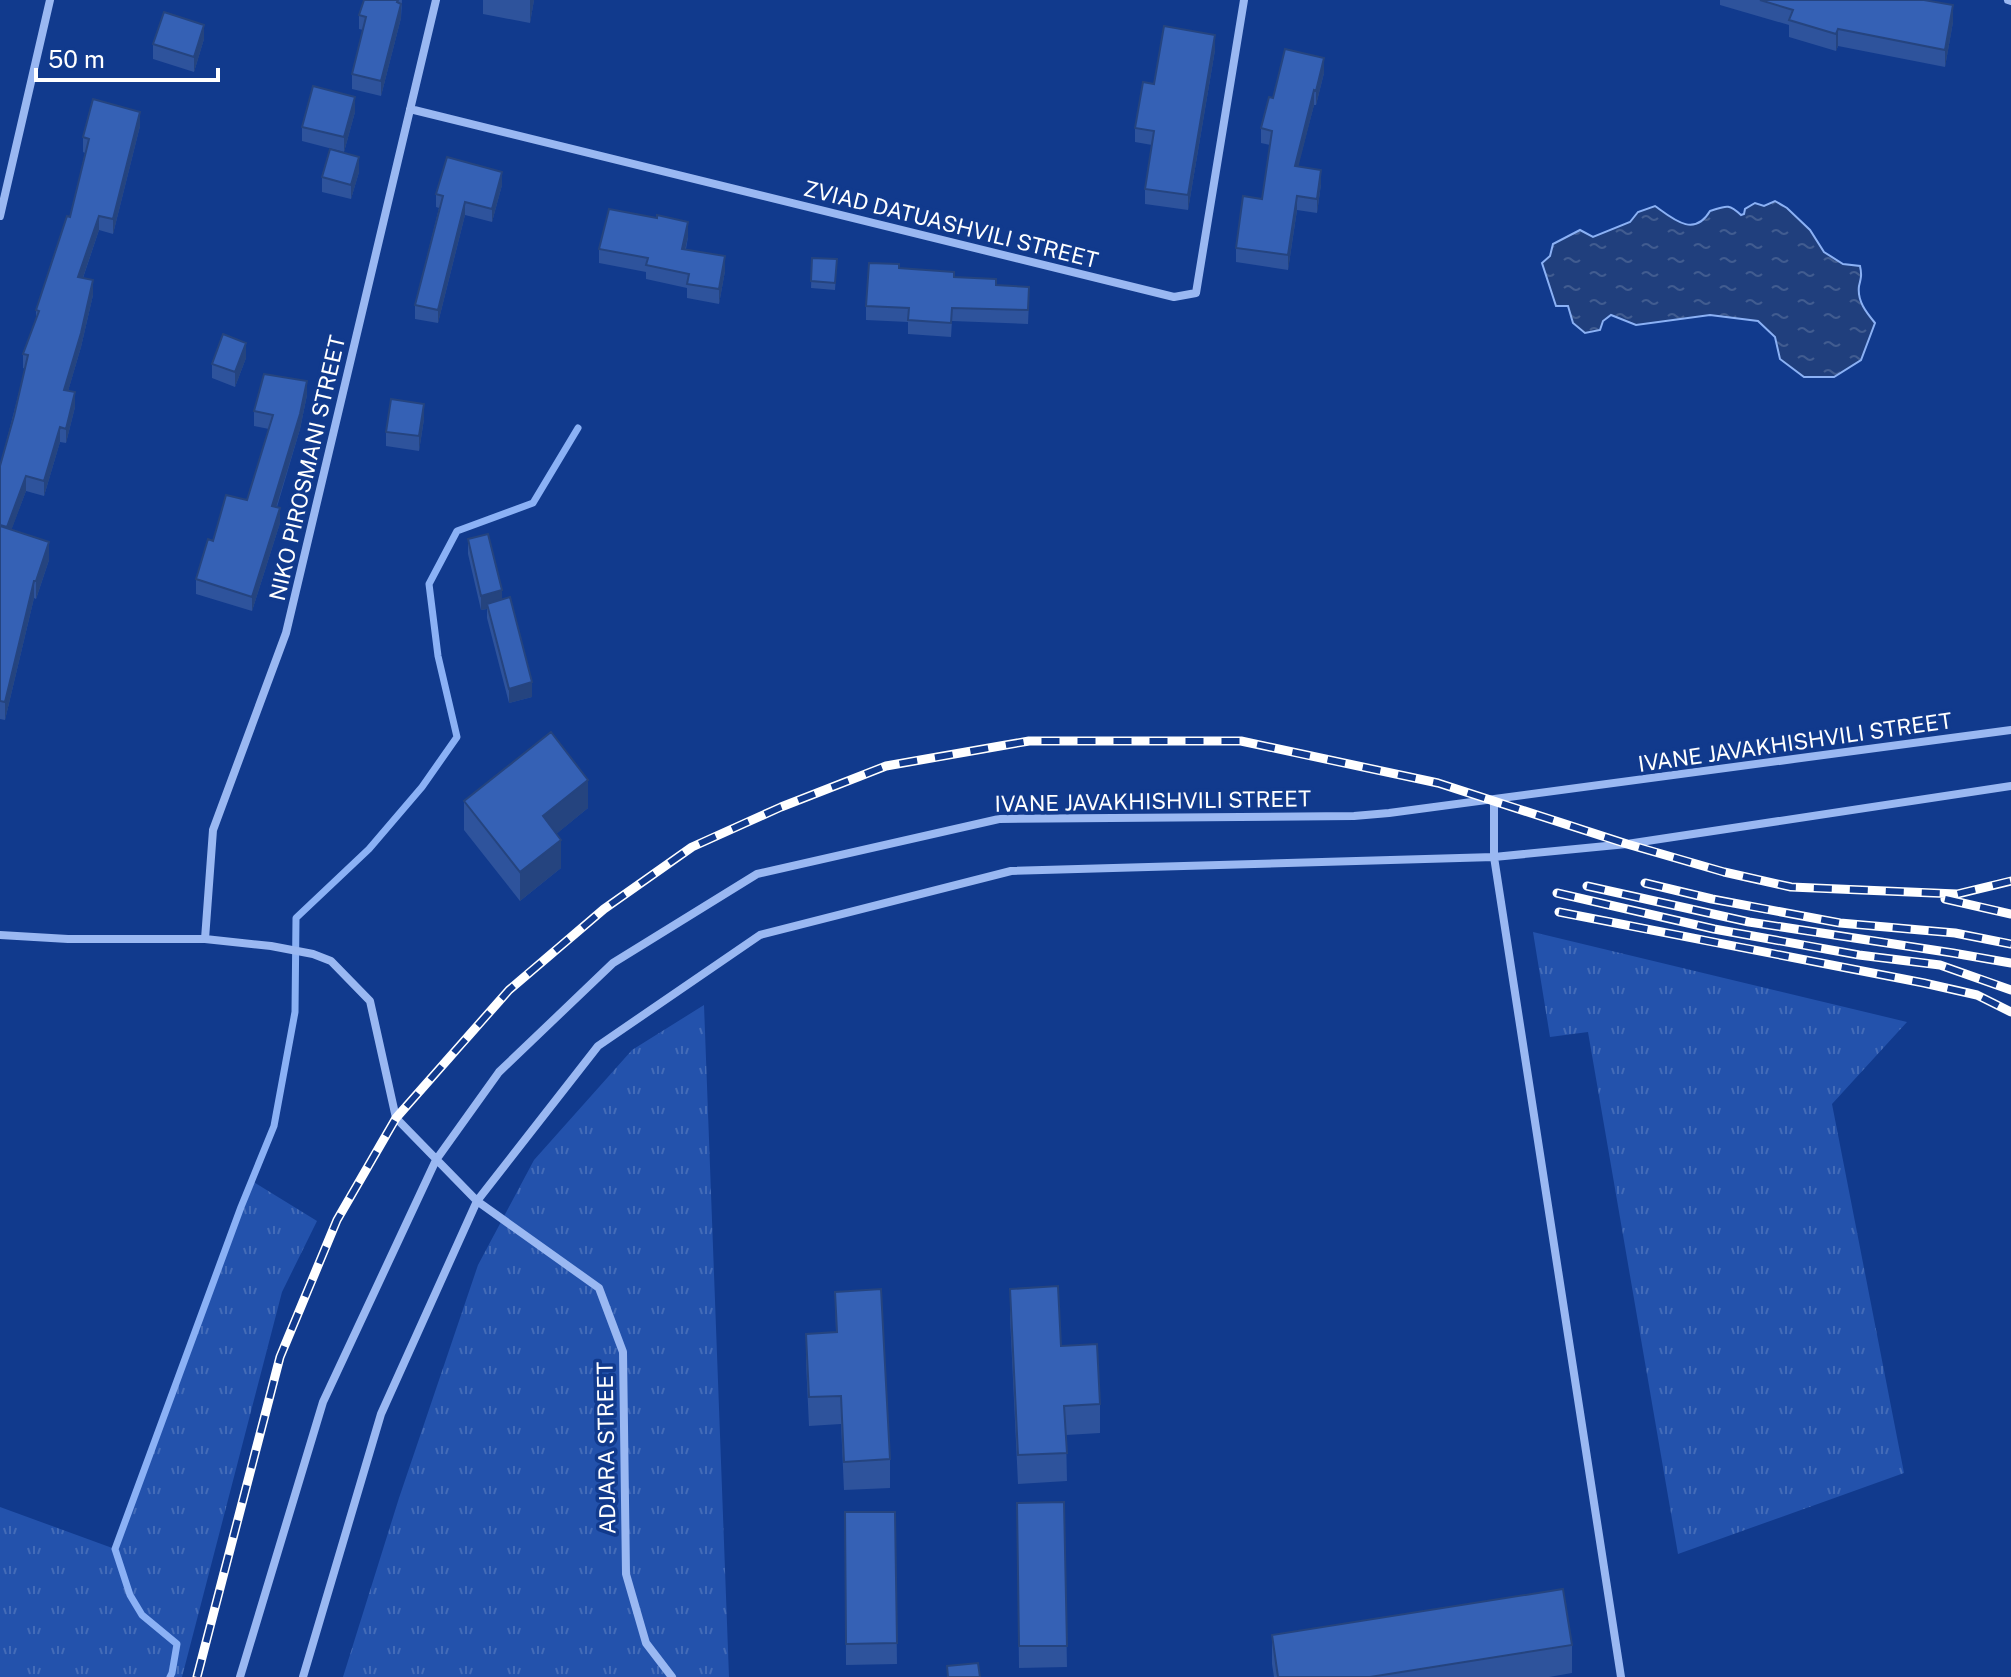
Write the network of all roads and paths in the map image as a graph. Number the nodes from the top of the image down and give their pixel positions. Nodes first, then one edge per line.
1 (50, 0) edge
2 (436, 0) edge
3 (1244, 0) edge
4 (410, 109) junction
5 (0, 216) edge
6 (2011, 730) edge
7 (2011, 786) edge
8 (1494, 801) junction
9 (1494, 857) junction
10 (0, 935) edge
11 (205, 939) junction
12 (436, 1160) junction
13 (477, 1201) junction
14 (240, 1677) edge
15 (303, 1677) edge
16 (672, 1677) edge
17 (1621, 1677) edge

1 - 5 street
2 - 4 street, NIKO PIROSMANI STREET
3 - 4 street, ZVIAD DATUASHVILI STREET
4 - 11 street, NIKO PIROSMANI STREET
6 - 8 street, IVANE JAVAKHISHVILI STREET
7 - 9 street
8 - 9 street
8 - 12 street, IVANE JAVAKHISHVILI STREET
9 - 13 street
9 - 17 street
10 - 11 street
11 - 12 street, ADJARA STREET
12 - 13 street, ADJARA STREET
12 - 14 street, IVANE JAVAKHISHVILI STREET
13 - 15 street
13 - 16 street, ADJARA STREET

